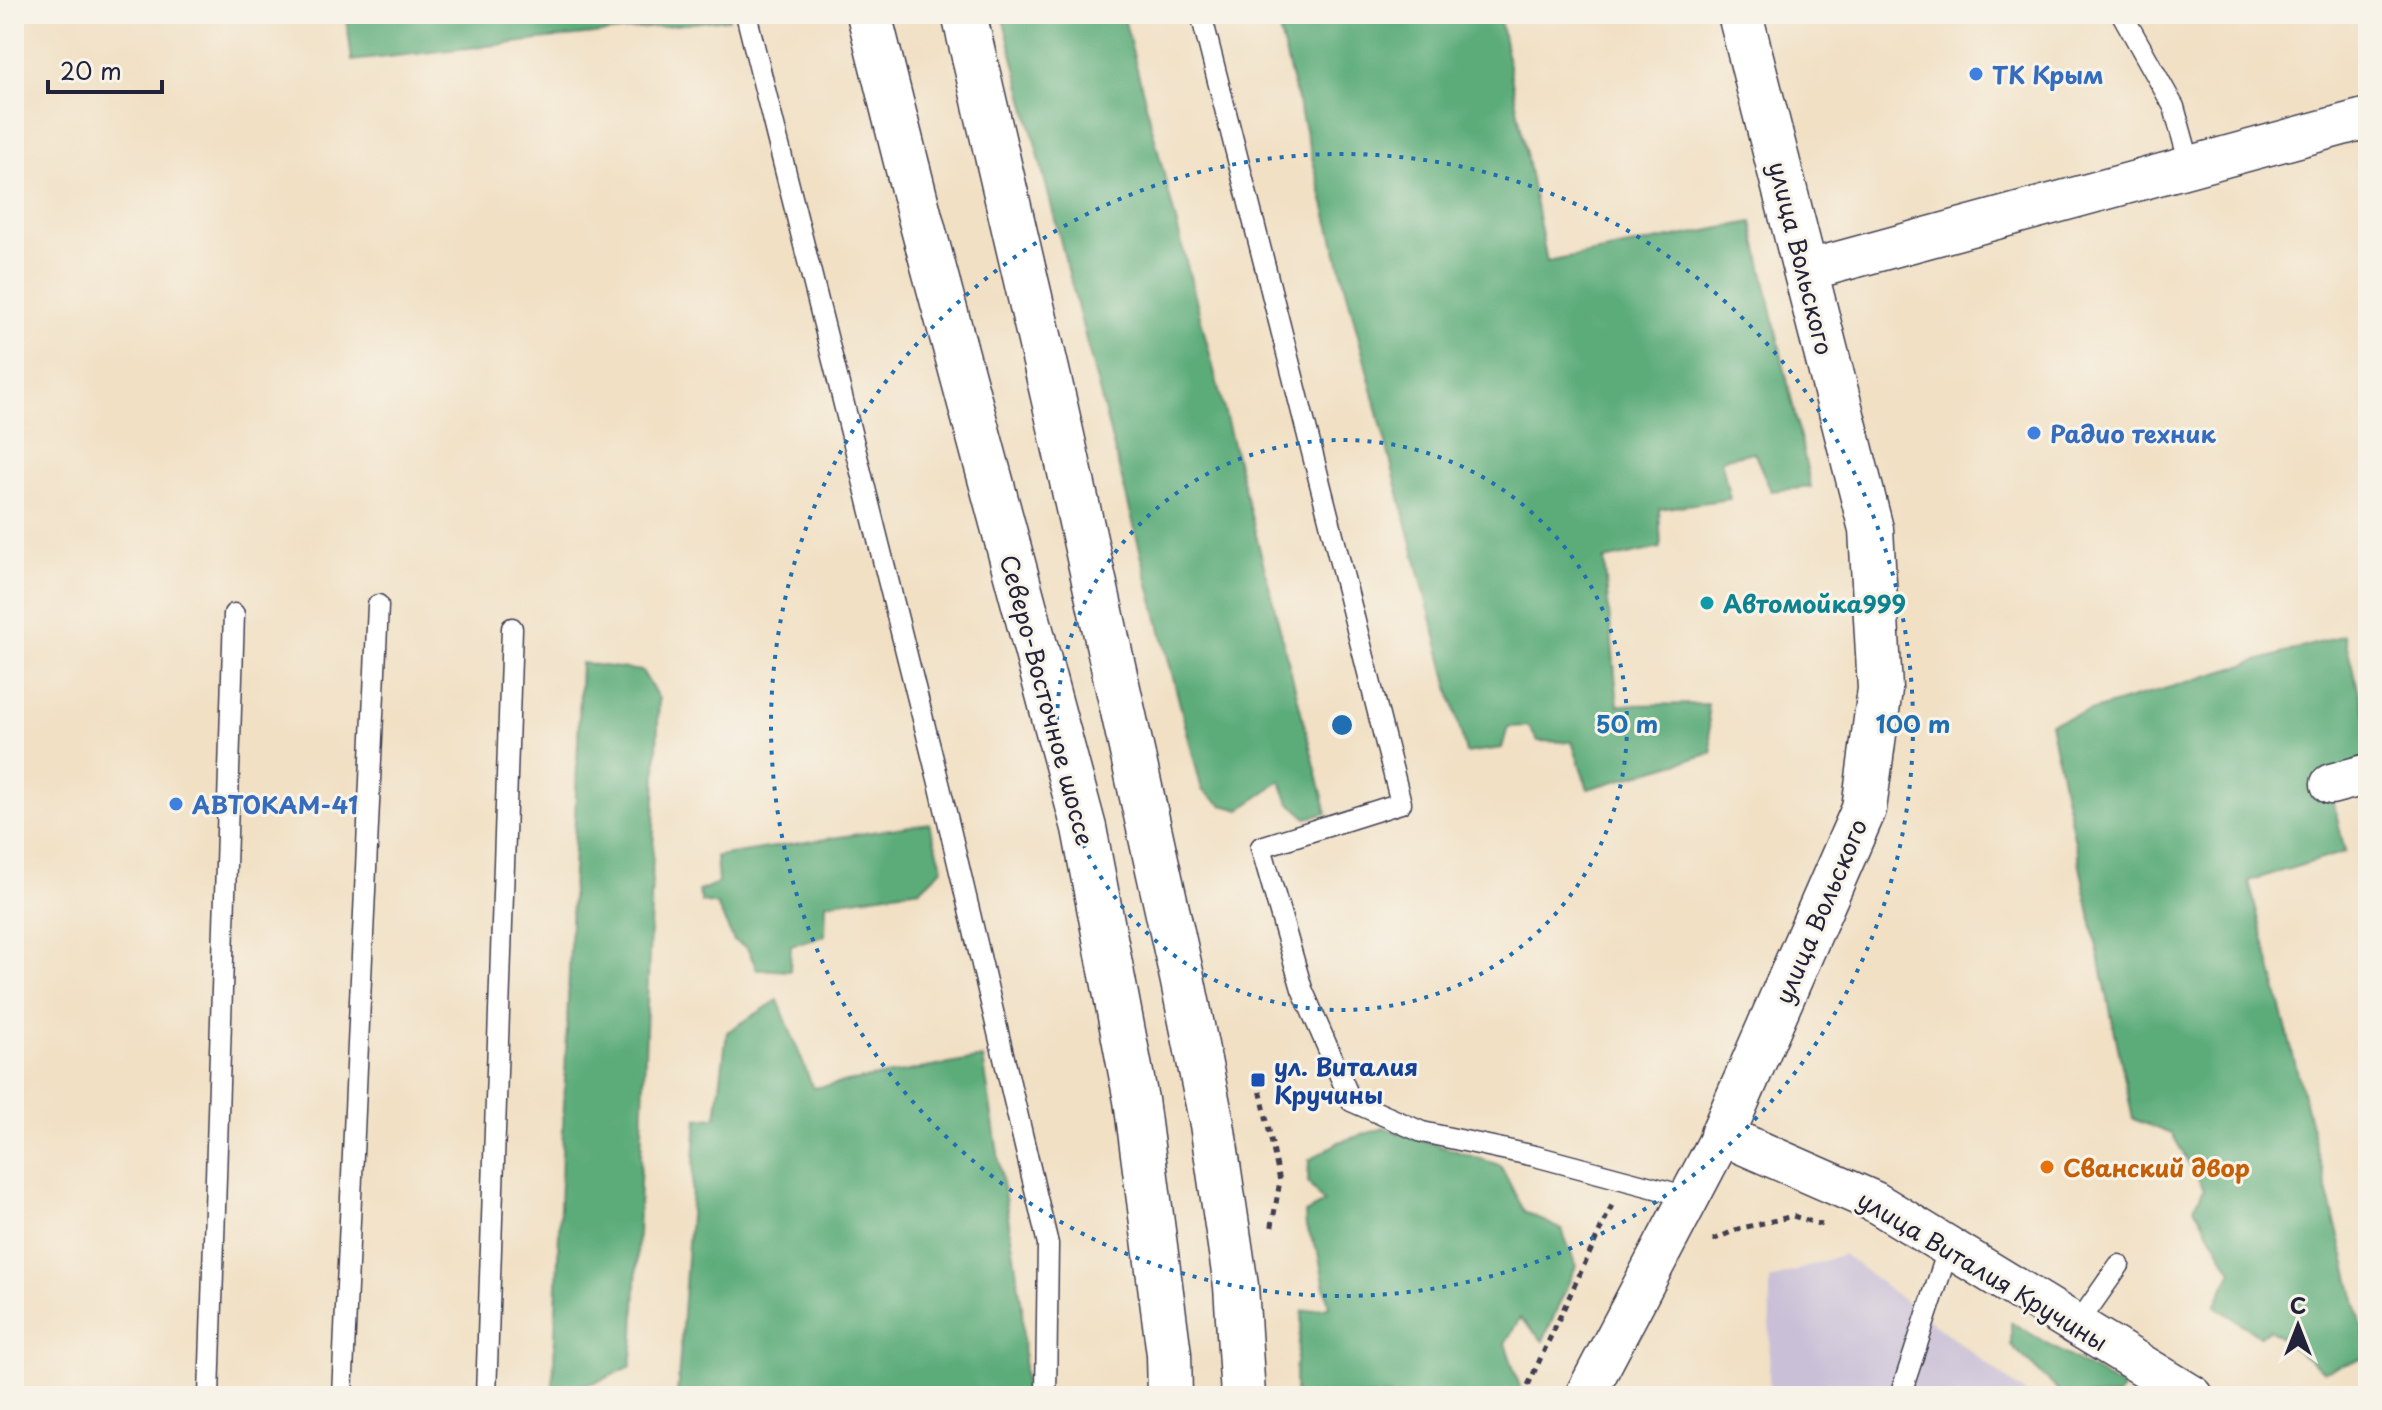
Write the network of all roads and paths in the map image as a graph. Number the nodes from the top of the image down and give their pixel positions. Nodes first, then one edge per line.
1 (746, 14) edge
2 (869, 14) edge
3 (964, 14) edge
4 (1201, 14) edge
5 (1740, 14) edge
6 (2122, 14) edge
7 (2368, 118) edge
8 (2190, 165) junction
9 (1805, 271) junction
10 (378, 605) dead end
11 (234, 614) dead end
12 (512, 628) dead end
13 (1722, 1135) junction
14 (1689, 1222) junction
15 (1831, 1227) dead end
16 (1714, 1239) junction
17 (1949, 1247) junction
18 (2119, 1265) dead end
19 (2077, 1325) junction
20 (209, 1396) edge
21 (342, 1396) edge
22 (486, 1396) edge
23 (1046, 1396) edge
24 (1170, 1396) edge
25 (1243, 1396) edge
26 (1523, 1396) edge
27 (1585, 1396) edge
28 (1900, 1396) edge
29 (2193, 1396) edge

1 - 23 lane
2 - 24 main road, Северо-Восточное шоссе
3 - 25 main road
4 - 14 lane
5 - 9 main road, улица Вольского
6 - 8 lane
7 - 8 street
8 - 9 street
9 - 13 main road, улица Вольского
10 - 21 lane
11 - 20 lane
12 - 22 lane
13 - 14 street, улица Вольского
13 - 17 street, улица Виталия Кручины
14 - 16 path
14 - 16 path
14 - 26 path
14 - 27 street, улица Вольского
15 - 16 path
17 - 19 street, улица Виталия Кручины
17 - 28 lane
18 - 19 lane
19 - 29 street, улица Виталия Кручины

